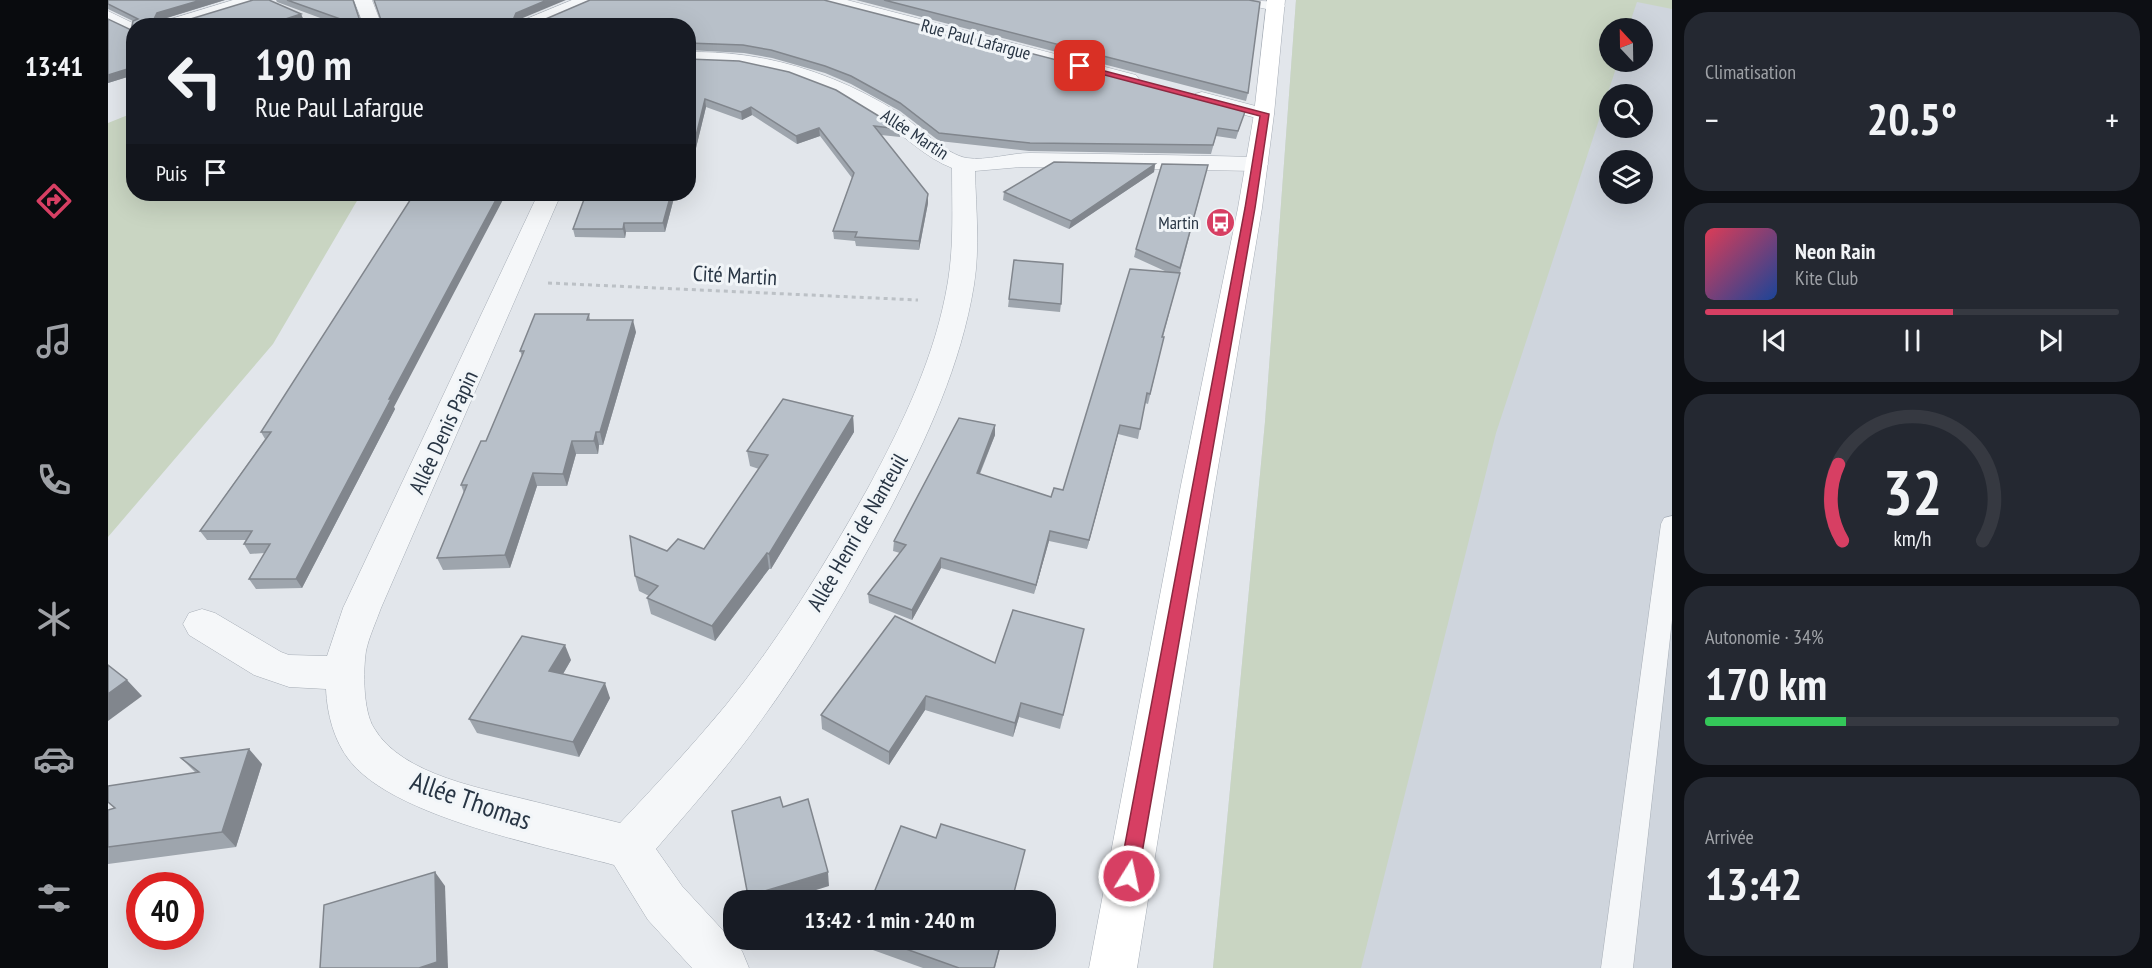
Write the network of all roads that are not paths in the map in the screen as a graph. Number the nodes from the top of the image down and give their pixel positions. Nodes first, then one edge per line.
1 (251, 0) edge
2 (363, 0) edge
3 (586, 0) edge
4 (827, 0) edge
5 (1267, 2) edge
6 (108, 16) edge
7 (193, 18) edge
8 (370, 18) edge
9 (544, 18) edge
10 (126, 26) edge
11 (696, 57) edge
12 (1149, 84) edge
13 (1184, 93) edge
14 (1264, 114) junction
15 (1257, 164) junction
16 (963, 165) junction
17 (547, 201) edge
18 (1672, 524) edge
19 (202, 624) dead end
20 (345, 673) junction
21 (628, 847) junction
22 (725, 968) edge
23 (1113, 968) edge
24 (1617, 968) edge

1 - 7 street
2 - 8 street
3 - 9 street
4 - 12 street, Rue Paul Lafargue
5 - 14 street
6 - 10 street
11 - 16 street, Allée Martin
13 - 14 street
14 - 15 street
15 - 16 street, Allée Martin
15 - 23 street
16 - 21 street, Allée Henri de Nanteuil
17 - 20 street, Allée Denis Papin
18 - 24 lane
19 - 20 street
20 - 21 street, Allée Thomas
21 - 22 street

